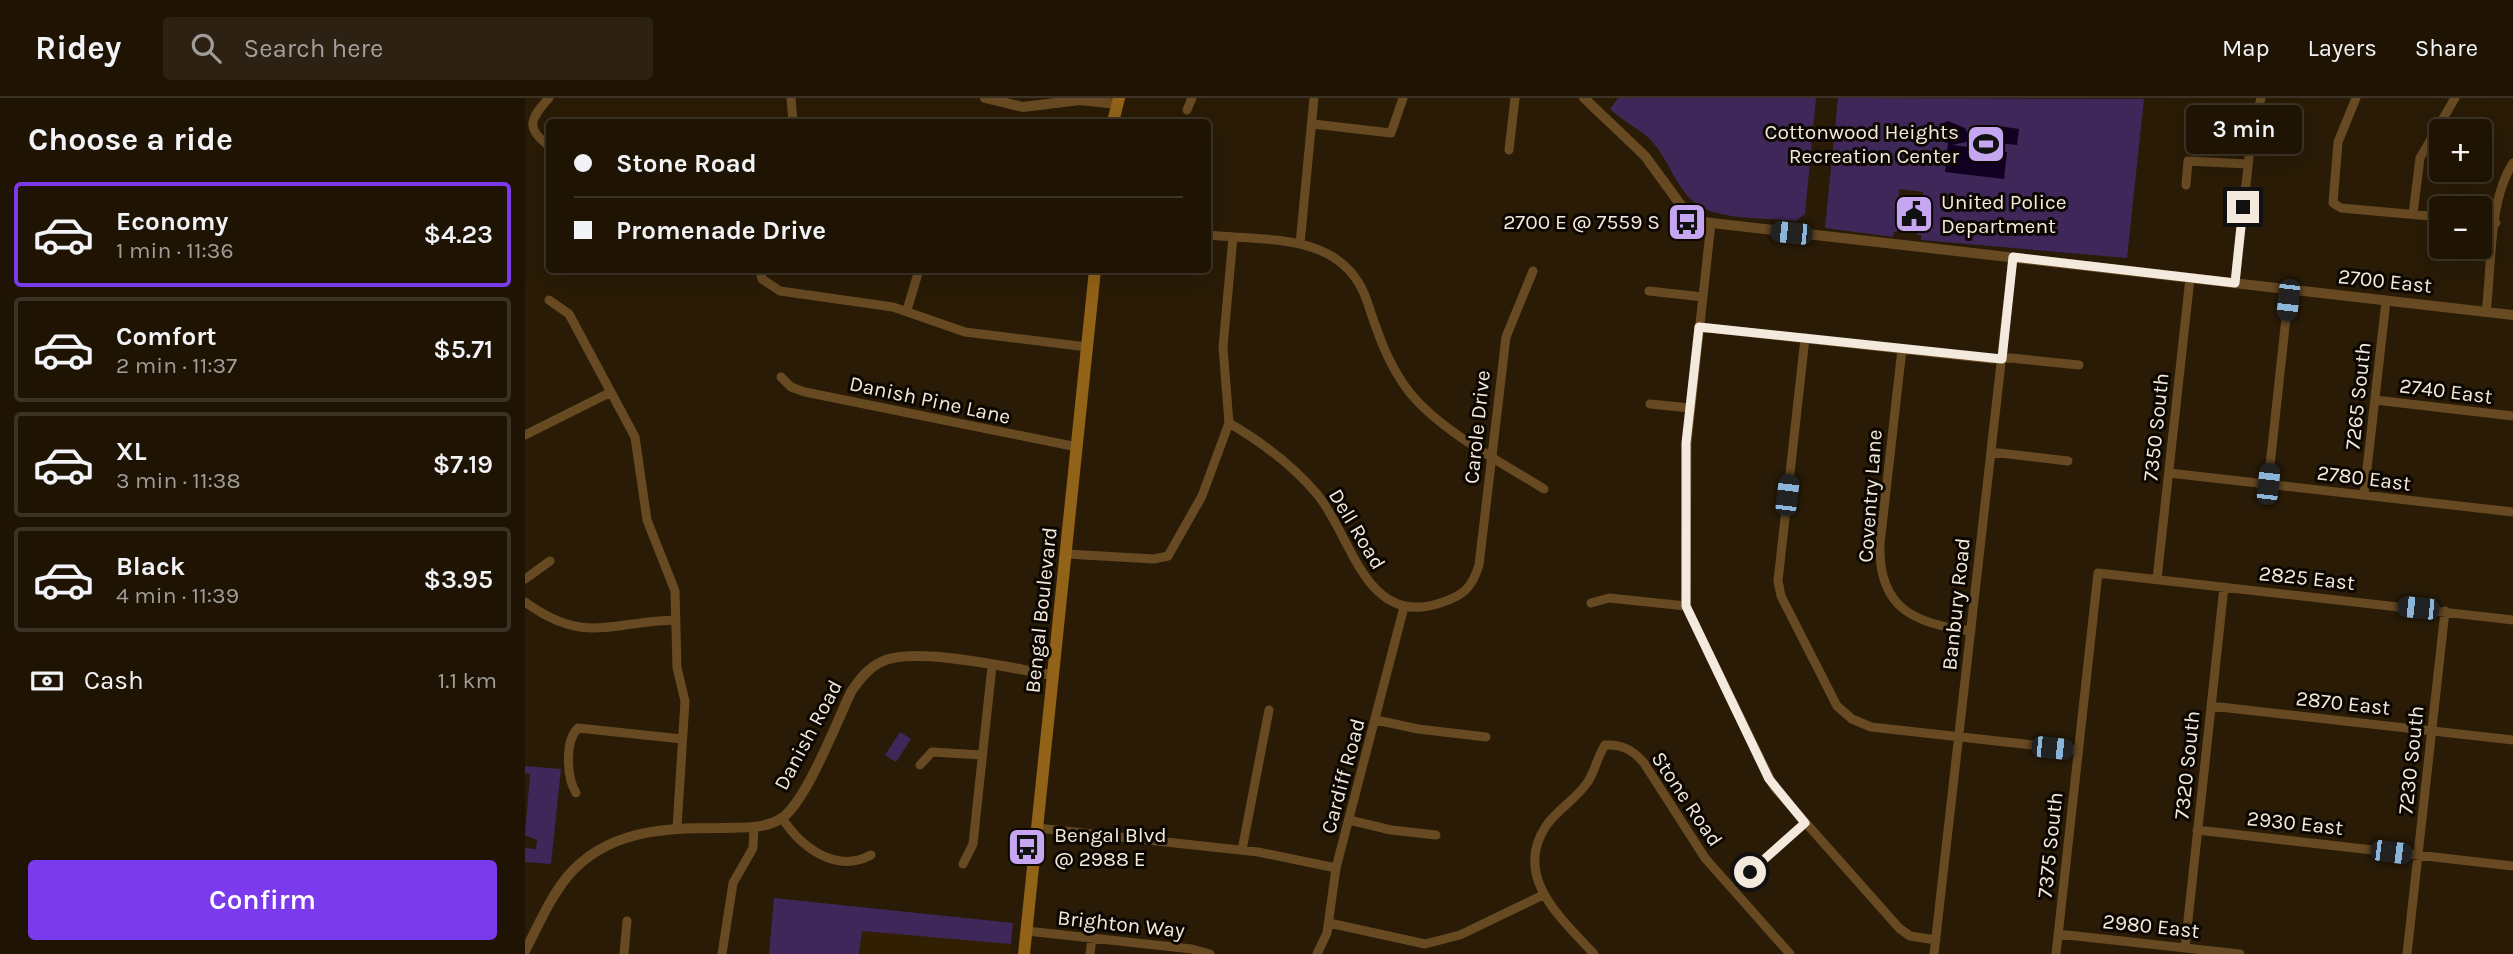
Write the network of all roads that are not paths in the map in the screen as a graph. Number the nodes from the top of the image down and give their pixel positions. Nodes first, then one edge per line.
1 (549, 98) edge
2 (791, 98) edge
3 (985, 98) edge
4 (1192, 98) edge
5 (1314, 98) edge
6 (1403, 98) edge
7 (1515, 98) edge
8 (1584, 98) edge
9 (2261, 98) edge
10 (2356, 98) edge
11 (2455, 98) edge
12 (1052, 101) edge
13 (1118, 101) edge
14 (1187, 110) dead end
15 (793, 119) edge
16 (1114, 119) edge
17 (1313, 124) junction
18 (546, 144) edge
19 (1509, 150) dead end
20 (2513, 163) edge
21 (2248, 164) junction
22 (2186, 185) dead end
23 (2413, 214) junction
24 (2429, 216) edge
25 (2492, 222) edge
26 (1711, 223) junction
27 (2496, 223) junction
28 (1211, 234) edge
29 (1233, 237) junction
30 (1300, 244) junction
31 (2013, 257) junction
32 (1533, 271) dead end
33 (761, 273) edge
34 (918, 273) edge
35 (1095, 273) edge
36 (2190, 278) junction
37 (2235, 283) junction
38 (2289, 290) junction
39 (1649, 291) dead end
40 (1703, 297) junction
41 (549, 300) dead end
42 (2386, 301) junction
43 (907, 310) junction
44 (2486, 312) junction
45 (2513, 315) edge
46 (1699, 327) junction
47 (1805, 338) junction
48 (1087, 347) junction
49 (1902, 349) junction
50 (2002, 359) junction
51 (2079, 365) dead end
52 (781, 377) dead end
53 (611, 393) junction
54 (2375, 400) junction
55 (1650, 404) dead end
56 (1690, 408) junction
57 (2513, 416) edge
58 (1229, 423) junction
59 (525, 435) edge
60 (1077, 447) junction
61 (1991, 452) junction
62 (1492, 455) junction
63 (2068, 461) dead end
64 (2169, 473) junction
65 (2268, 484) junction
66 (1544, 489) dead end
67 (2364, 495) junction
68 (2513, 512) edge
69 (1066, 554) junction
70 (550, 561) dead end
71 (2098, 573) joint
72 (525, 579) edge
73 (2157, 579) junction
74 (2224, 587) junction
75 (525, 602) edge
76 (1591, 603) dead end
77 (1686, 606) junction
78 (1404, 607) junction
79 (2445, 611) junction
80 (676, 620) junction
81 (2513, 620) edge
82 (1971, 631) junction
83 (992, 666) junction
84 (1053, 675) junction
85 (2211, 706) junction
86 (1269, 710) dead end
87 (1376, 720) junction
88 (2431, 731) junction
89 (1486, 737) dead end
90 (1959, 737) junction
91 (682, 739) junction
92 (2513, 740) edge
93 (2078, 750) junction
94 (982, 755) junction
95 (920, 765) dead end
96 (576, 793) dead end
97 (782, 818) junction
98 (1349, 820) junction
99 (1805, 823) junction
100 (754, 827) junction
101 (677, 828) junction
102 (1037, 828) junction
103 (2197, 830) junction
104 (1436, 835) dead end
105 (1242, 850) junction
106 (871, 855) dead end
107 (2418, 855) junction
108 (963, 864) dead end
109 (2513, 866) edge
110 (1336, 868) junction
111 (1732, 888) junction
112 (1543, 895) junction
113 (627, 921) dead end
114 (1329, 923) junction
115 (1027, 932) junction
116 (2058, 934) junction
117 (1092, 938) junction
118 (1936, 940) junction
119 (2185, 948) junction
120 (525, 951) edge
121 (1207, 953) edge
122 (624, 954) edge
123 (722, 954) edge
124 (1024, 954) edge
125 (1090, 954) edge
126 (1317, 954) edge
127 (1594, 954) edge
128 (1790, 954) edge
129 (1934, 954) edge
130 (2056, 954) edge
131 (2241, 954) edge
132 (2407, 954) edge

1 - 18 street
2 - 15 street
3 - 12 street
4 - 14 street
5 - 17 street
6 - 17 street
7 - 19 street
8 - 26 street
9 - 21 street
10 - 23 street
11 - 23 street
12 - 13 street
13 - 16 main road
17 - 30 street
20 - 27 street
21 - 22 street
21 - 37 street
23 - 24 street
25 - 27 street
26 - 31 street, 2700 East
26 - 40 street
27 - 44 street
28 - 29 street
29 - 30 street
29 - 58 street
30 - 62 street
31 - 36 street, 2700 East
31 - 50 street, Banbury Road
32 - 62 street, Carole Drive
33 - 43 street
34 - 43 street
35 - 48 main road, Bengal Boulevard
36 - 37 street, 2700 East
36 - 64 street, 7350 South
37 - 38 street, 2700 East
38 - 42 street, 2700 East
38 - 65 street
39 - 40 street
40 - 46 street
41 - 53 street
42 - 44 street, 2700 East
42 - 54 street, 7265 South
43 - 48 street
44 - 45 street, 2700 East
46 - 47 street
46 - 56 street
47 - 49 street
47 - 90 street
48 - 60 main road, Bengal Boulevard
49 - 50 street
49 - 82 street, Coventry Lane
50 - 51 street
50 - 61 street, Banbury Road
52 - 60 street, Danish Pine Lane
53 - 59 street
53 - 80 street
54 - 57 street, 2740 East
54 - 67 street, 7265 South
55 - 56 street
56 - 77 street
58 - 69 street
58 - 78 street, Dell Road
60 - 69 main road, Bengal Boulevard
61 - 63 street
61 - 82 street, Banbury Road
62 - 66 street
62 - 78 street, Carole Drive
64 - 65 street, 2780 East
64 - 73 street, 7350 South
65 - 67 street, 2780 East
67 - 68 street, 2780 East
69 - 84 main road, Bengal Boulevard
70 - 72 street
71 - 73 street, 2825 East
71 - 93 street, 7375 South
73 - 74 street, 2825 East
74 - 79 street, 2825 East
74 - 85 street, 7320 South
75 - 80 street
76 - 77 street
77 - 99 street
78 - 87 street, Cardiff Road
79 - 81 street, 2825 East
79 - 88 street, 7230 South
80 - 91 street
82 - 90 street, Banbury Road
83 - 84 street, Danish Road
83 - 94 street
83 - 97 street, Danish Road
84 - 102 main road, Bengal Boulevard
85 - 88 street, 2870 East
85 - 103 street, 7320 South
86 - 105 street
87 - 89 street
87 - 98 street, Cardiff Road
88 - 92 street, 2870 East
88 - 107 street, 7230 South
90 - 93 street
90 - 118 street, Banbury Road
91 - 96 street
91 - 101 street
93 - 116 street, 7375 South
94 - 95 street
94 - 108 street
97 - 100 street, Danish Road
97 - 106 street
98 - 104 street
98 - 110 street, Cardiff Road
99 - 111 street
99 - 118 street
100 - 101 street, Danish Road
100 - 123 street
101 - 120 street, Danish Road
102 - 105 street
102 - 115 main road, Bengal Boulevard
103 - 107 street, 2930 East
103 - 119 street, 7320 South
105 - 110 street
107 - 109 street, 2930 East
107 - 132 street, 7230 South
110 - 114 street, Cardiff Road
111 - 112 street, Stone Road
111 - 128 street, Stone Road
112 - 114 street
112 - 127 street
113 - 122 street
114 - 126 street, Cardiff Road
115 - 117 street, Brighton Way
115 - 124 main road, Bengal Boulevard
116 - 119 street, 2980 East
116 - 130 street, 7375 South
117 - 121 street, Brighton Way
117 - 125 street
118 - 129 street, Banbury Road
119 - 131 street, 2980 East

